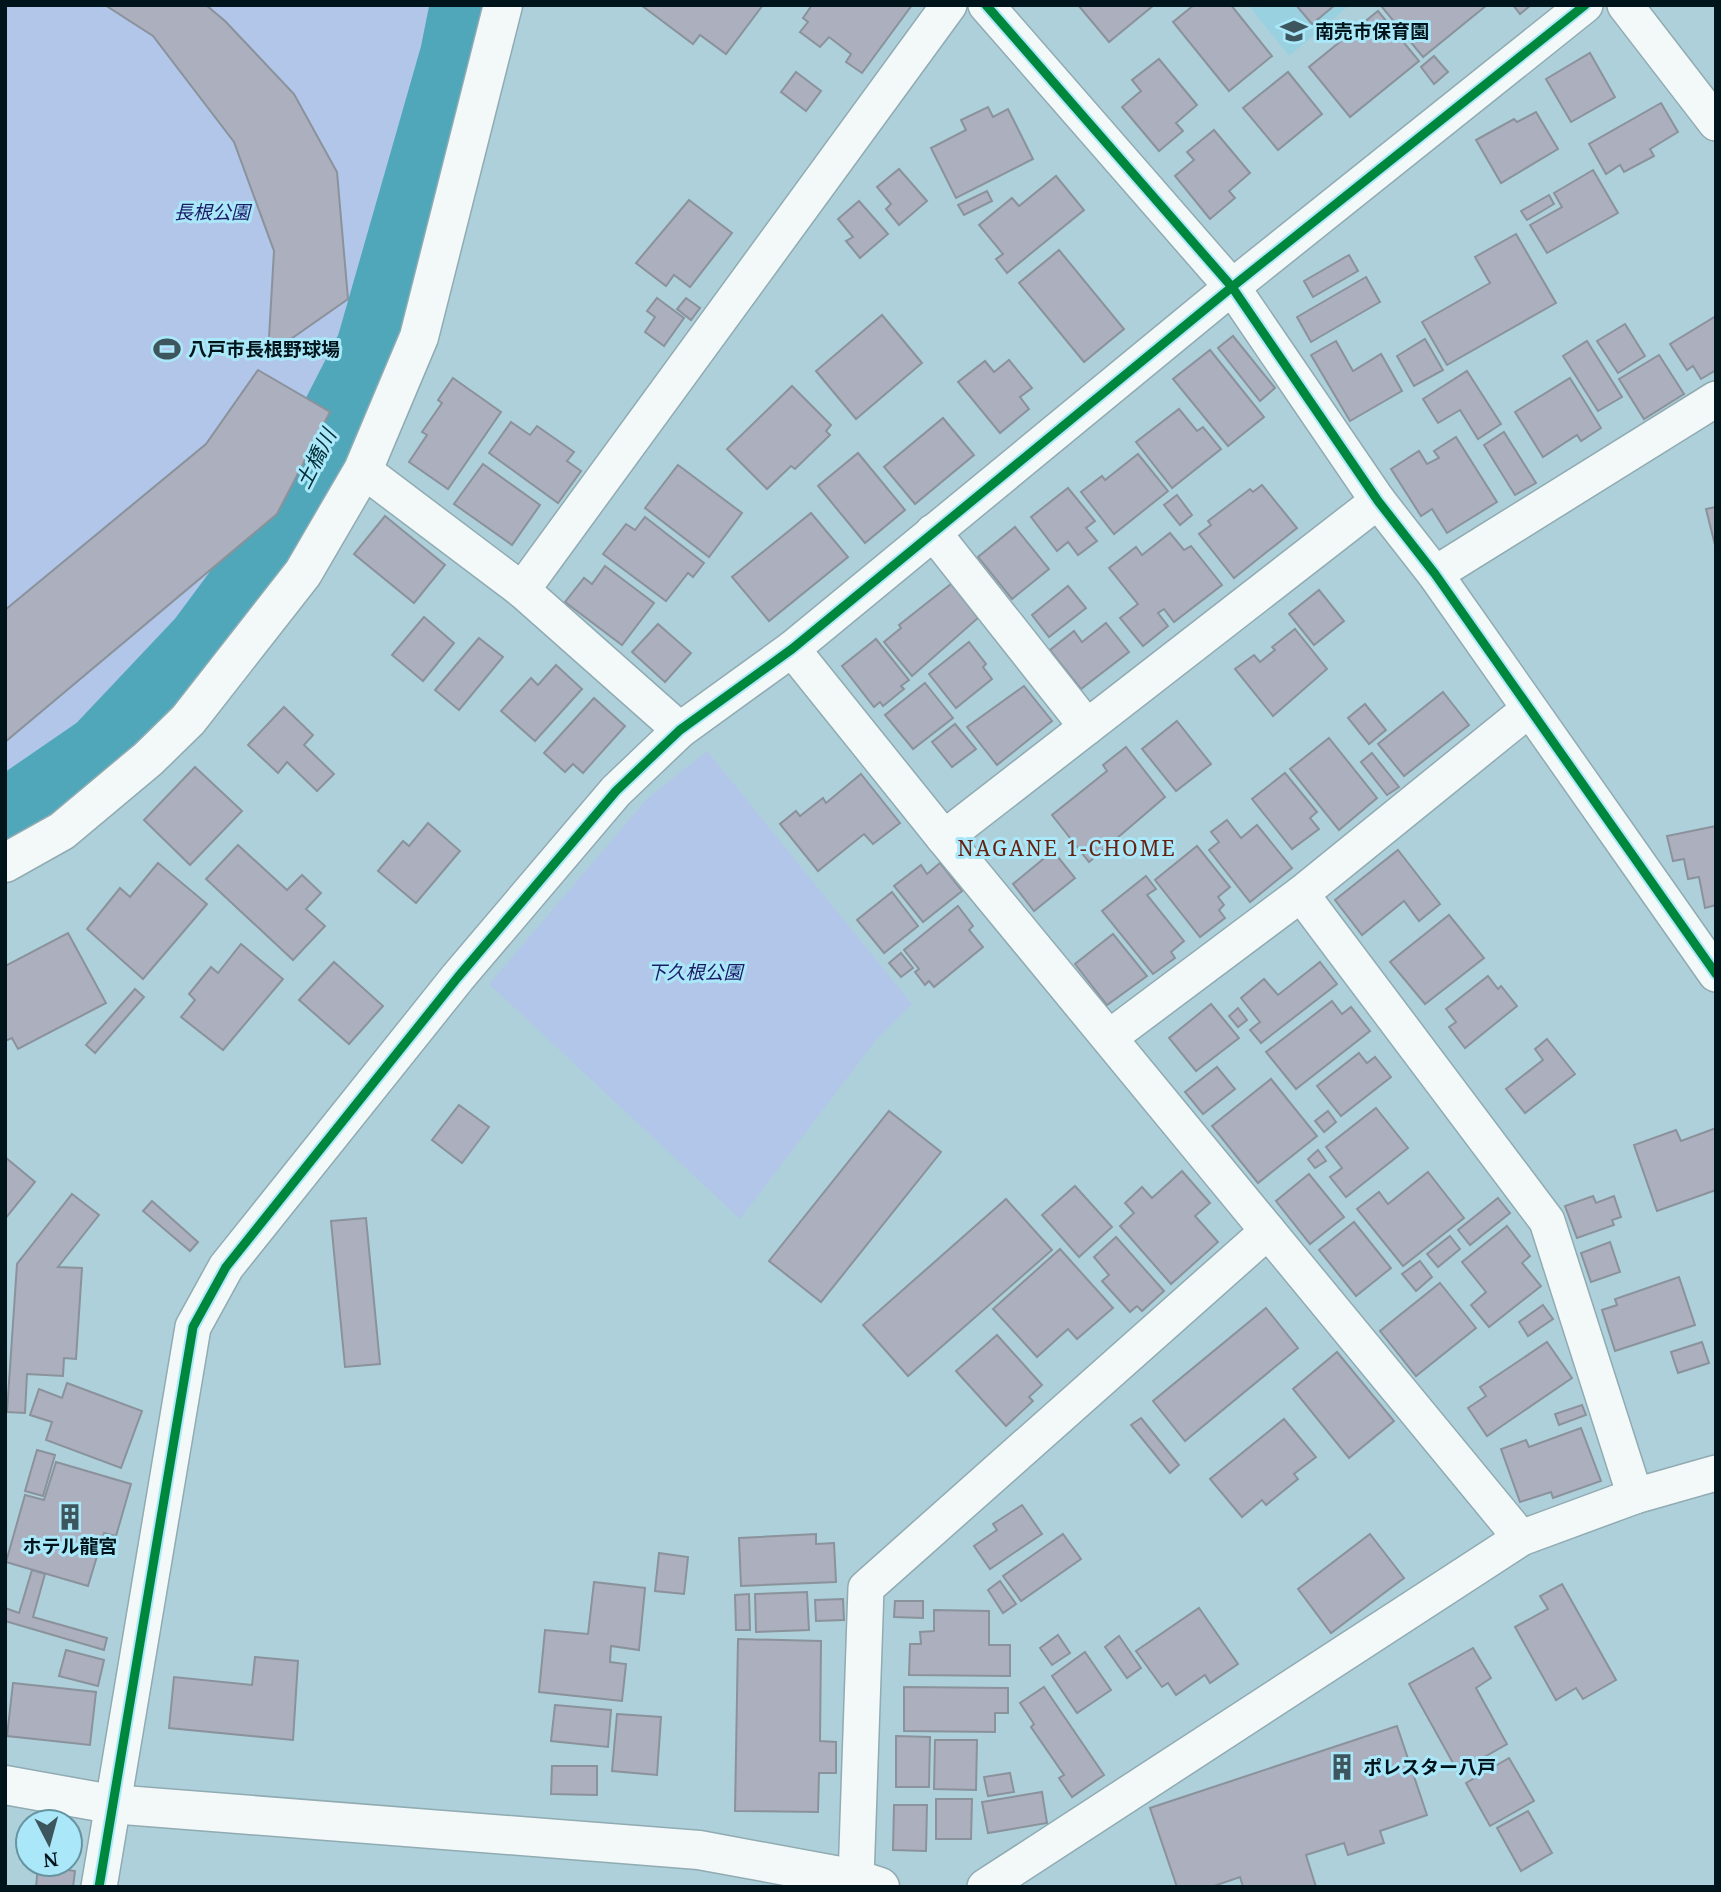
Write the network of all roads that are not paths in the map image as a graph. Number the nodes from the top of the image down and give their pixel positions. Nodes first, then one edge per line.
1 (503, 5) edge
2 (949, 5) edge
3 (986, 5) edge
4 (1585, 5) edge
5 (1625, 5) edge
6 (1716, 123) edge
7 (1232, 287) junction
8 (1716, 399) edge
9 (363, 470) junction
10 (1378, 501) junction
11 (933, 533) junction
12 (1435, 574) junction
13 (522, 590) junction
14 (792, 649) junction
15 (1528, 710) junction
16 (1087, 727) junction
17 (680, 730) junction
18 (944, 838) junction
19 (5, 863) edge
20 (1301, 894) junction
21 (1716, 974) edge
22 (1110, 1037) junction
23 (1268, 1231) junction
24 (1716, 1473) edge
25 (1635, 1496) junction
26 (1521, 1538) junction
27 (5, 1785) edge
28 (111, 1804) junction
29 (868, 1883) edge
30 (99, 1887) edge
31 (985, 1887) edge

1 - 9 street
2 - 13 street
3 - 7 street
4 - 7 street
5 - 6 street
7 - 10 street
7 - 11 street
8 - 12 street
9 - 13 street
9 - 19 street
10 - 12 street
10 - 16 street
11 - 14 street
11 - 16 street
12 - 15 street
13 - 17 street
14 - 17 street
14 - 18 street
15 - 20 street
15 - 21 street
16 - 18 street
17 - 28 street
18 - 22 street
20 - 22 street
20 - 25 street
22 - 23 street
23 - 26 street
23 - 29 street
24 - 25 street
25 - 26 street
26 - 31 street
27 - 28 street
28 - 29 street
28 - 30 street

